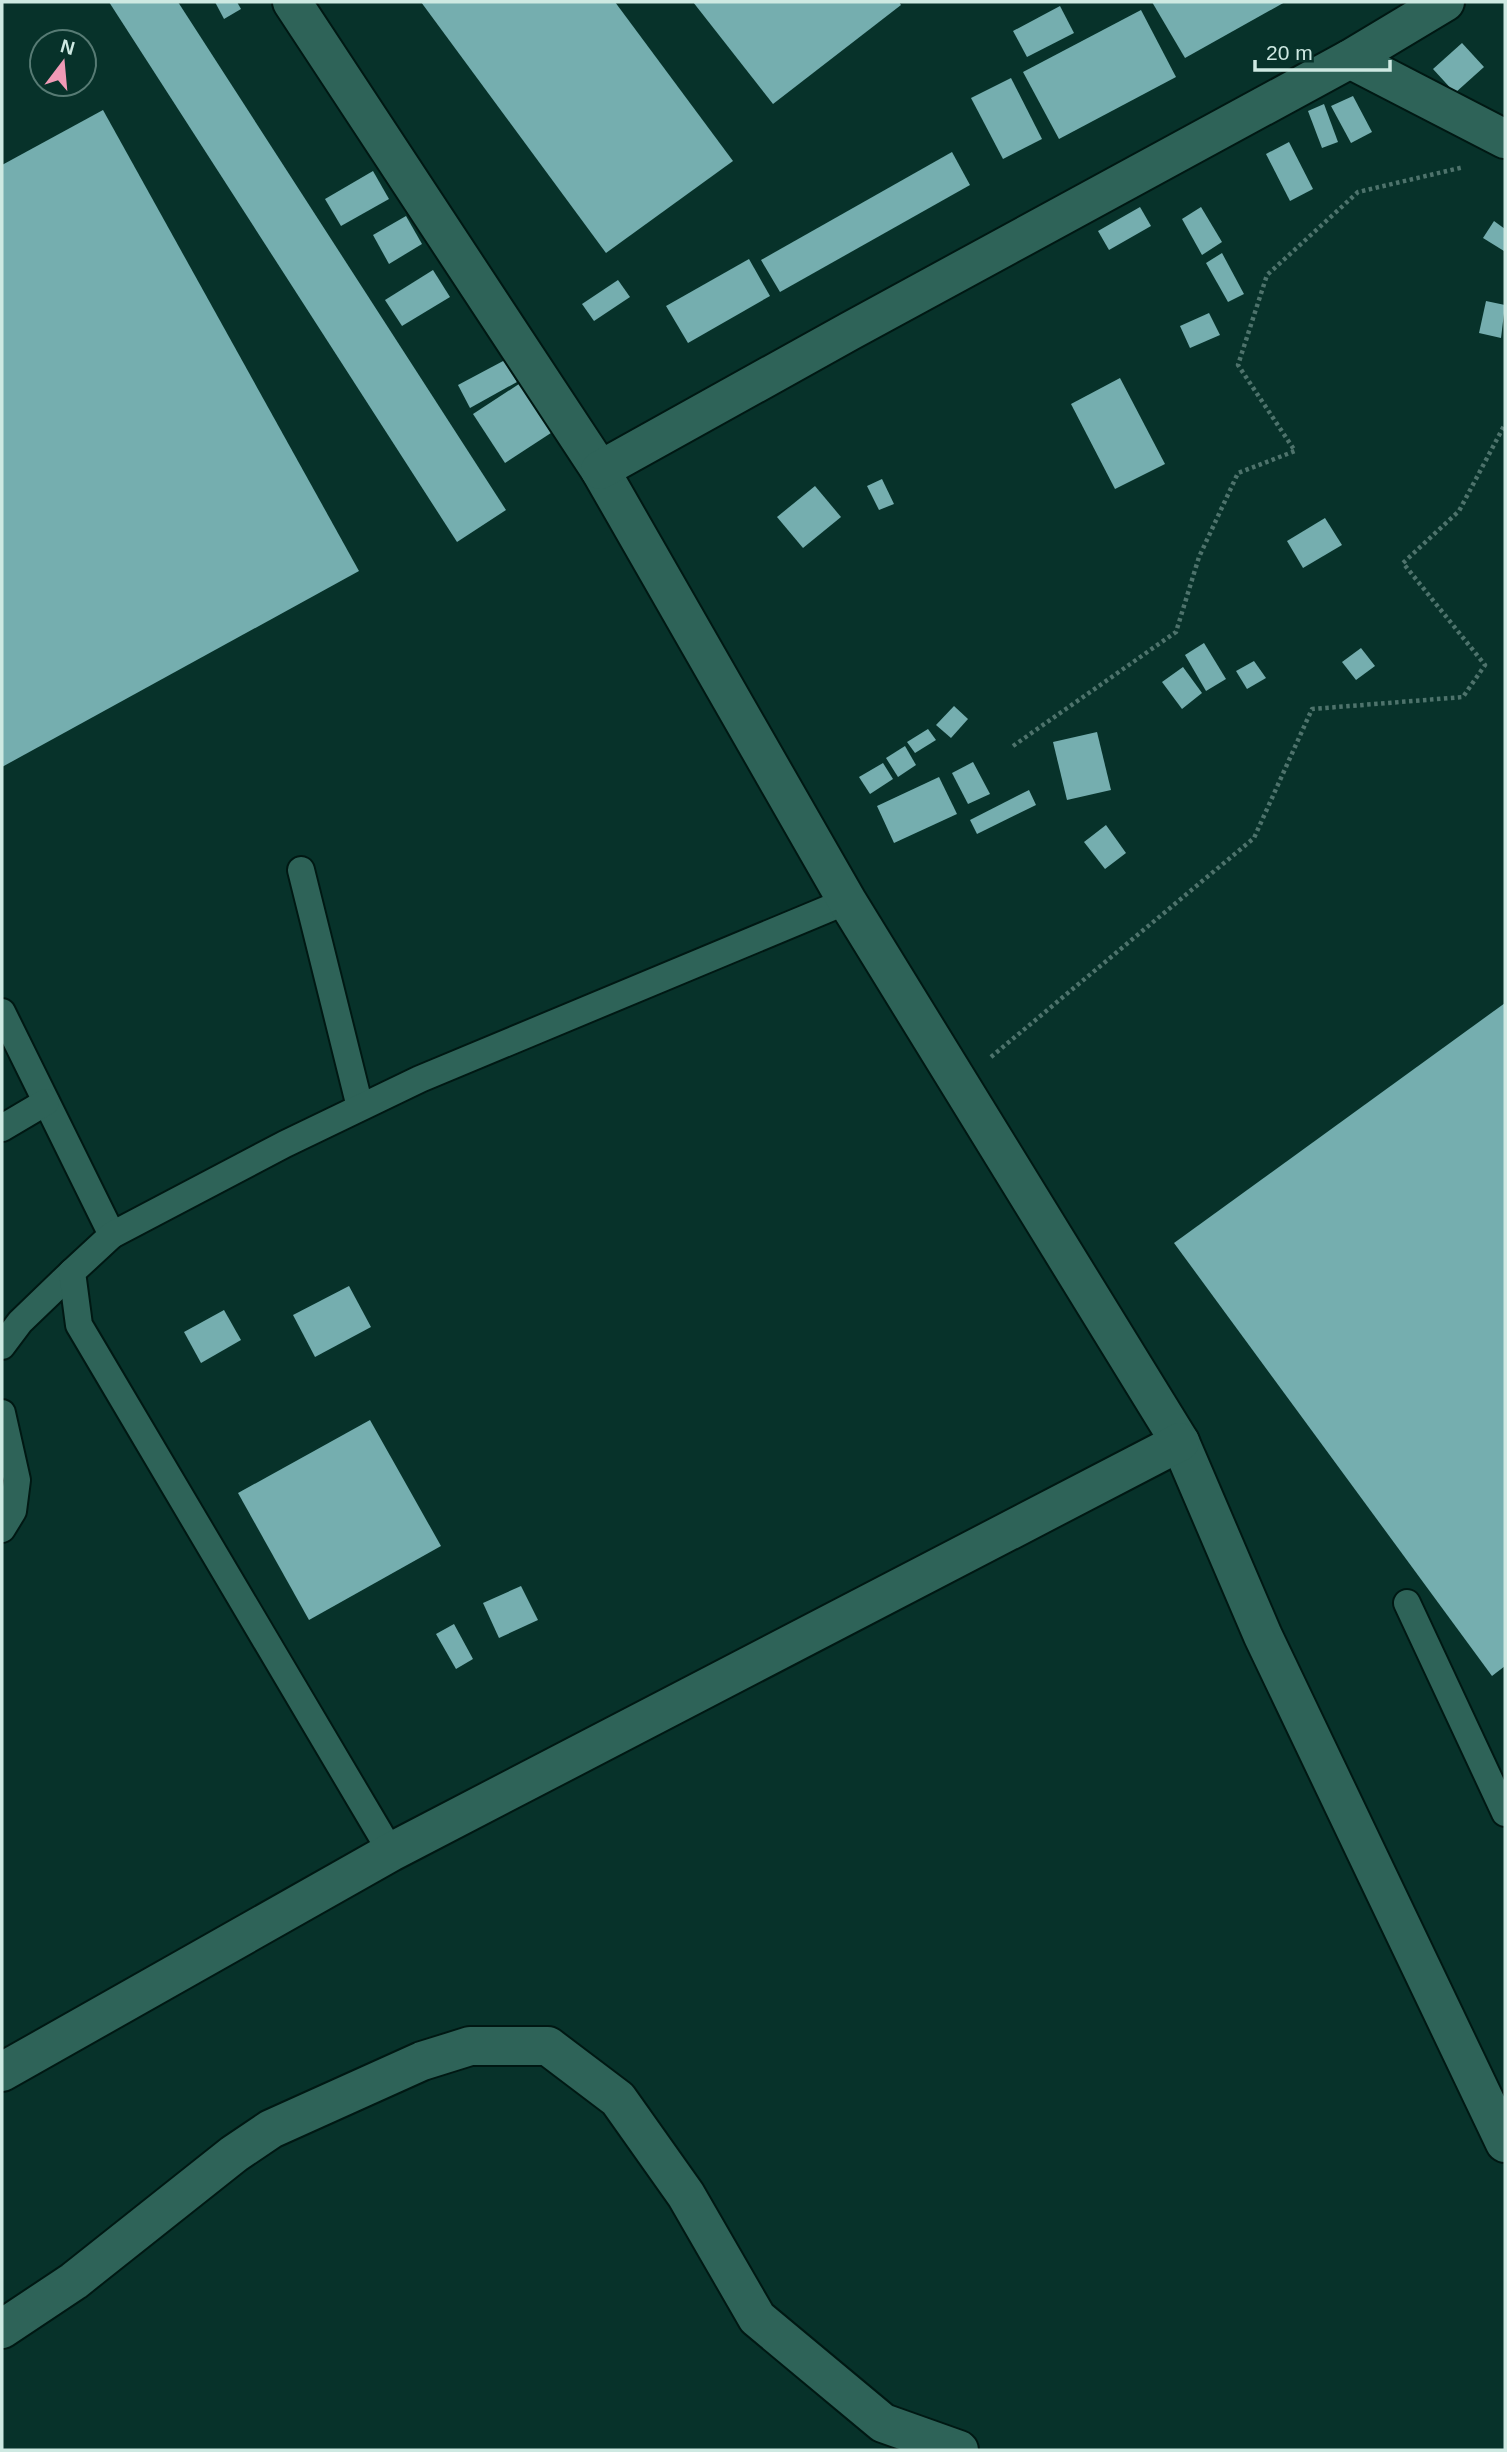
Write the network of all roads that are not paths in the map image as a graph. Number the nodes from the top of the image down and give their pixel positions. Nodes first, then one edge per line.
1 (292, 2) edge
2 (1445, 2) edge
3 (1350, 59) junction
4 (1505, 139) edge
5 (600, 470) junction
6 (301, 870) dead end
7 (847, 901) junction
8 (2, 1012) edge
9 (46, 1102) junction
10 (360, 1107) junction
11 (2, 1128) edge
12 (112, 1235) junction
13 (72, 1272) junction
14 (2, 1346) edge
15 (2, 1413) edge
16 (1180, 1442) junction
17 (2, 1529) edge
18 (1407, 1602) dead end
19 (1505, 1814) edge
20 (391, 1852) junction
21 (2, 2072) edge
22 (1505, 2143) edge
23 (2, 2329) edge
24 (960, 2450) edge

1 - 5 street
2 - 3 street
3 - 4 street
3 - 5 street
5 - 7 street
6 - 10 lane
7 - 10 lane
7 - 16 street
8 - 9 lane
9 - 11 lane
9 - 12 lane
10 - 12 lane
12 - 13 lane
13 - 14 lane
13 - 20 lane
15 - 17 lane
16 - 20 street
16 - 22 street
18 - 19 lane
20 - 21 street
23 - 24 street

